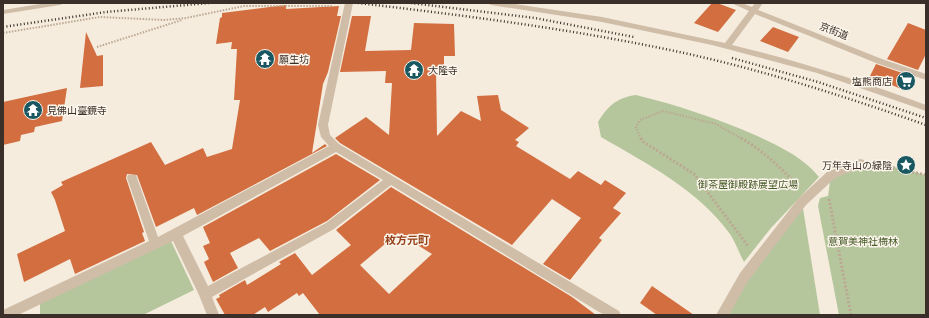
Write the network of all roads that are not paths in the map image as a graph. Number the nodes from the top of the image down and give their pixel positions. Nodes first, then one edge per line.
1 (60, 3) edge
2 (491, 3) edge
3 (735, 3) edge
4 (349, 4) edge
5 (756, 6) edge
6 (3, 12) edge
7 (727, 46) junction
8 (926, 77) edge
9 (926, 108) edge
10 (336, 147) junction
11 (860, 163) road end
12 (132, 178) dead end
13 (391, 180) junction
14 (176, 234) junction
15 (155, 243) junction
16 (205, 294) junction
17 (5, 315) edge
18 (213, 315) edge
19 (615, 315) edge
20 (722, 315) edge

1 - 6 street
2 - 7 street
3 - 5 street, 京街道
4 - 10 street
5 - 7 street
5 - 8 street, 京街道
7 - 9 street
10 - 13 street
10 - 14 street
11 - 20 street
12 - 15 street
13 - 16 street
13 - 19 street
14 - 15 street
14 - 16 street
15 - 17 street
16 - 18 street

